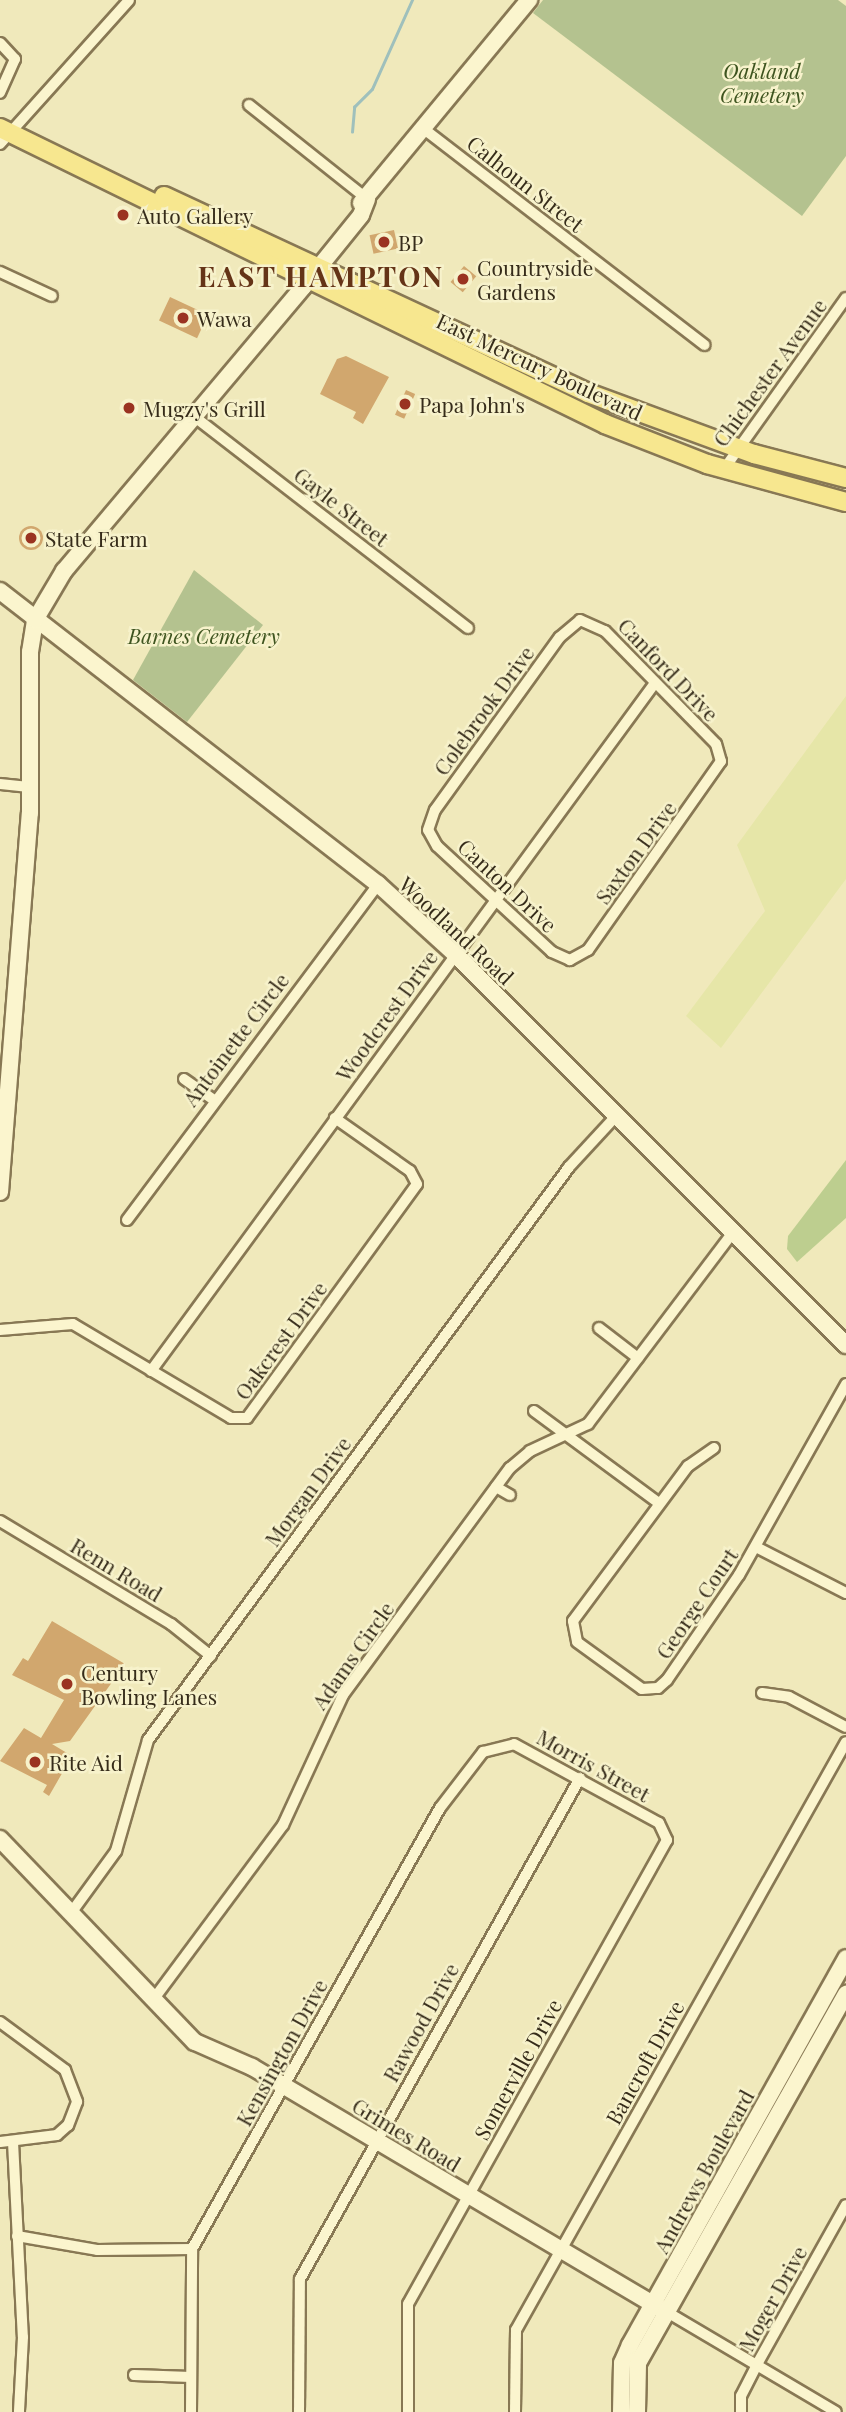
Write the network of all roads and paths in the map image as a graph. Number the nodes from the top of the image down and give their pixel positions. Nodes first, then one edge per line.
1 (129, 0) edge
2 (528, 0) edge
3 (0, 43) edge
4 (0, 93) edge
5 (249, 105) dead end
6 (424, 129) junction
7 (5, 130) edge
8 (367, 199) junction
9 (0, 272) edge
10 (310, 272) junction
11 (52, 296) dead end
12 (846, 298) edge
13 (704, 345) dead end
14 (191, 415) junction
15 (738, 449) junction
16 (723, 469) junction
17 (846, 478) edge
18 (846, 502) edge
19 (0, 591) edge
20 (35, 620) junction
21 (580, 620) joint
22 (468, 628) dead end
23 (655, 683) junction
24 (721, 757) joint
25 (0, 784) edge
26 (31, 786) junction
27 (428, 830) joint
28 (378, 884) junction
29 (497, 900) junction
30 (455, 954) junction
31 (570, 960) joint
32 (184, 1079) dead end
33 (213, 1099) junction
34 (617, 1115) junction
35 (335, 1118) junction
36 (0, 1192) edge
37 (127, 1220) dead end
38 (734, 1231) junction
39 (599, 1328) dead end
40 (0, 1330) edge
41 (846, 1345) edge
42 (638, 1358) junction
43 (151, 1371) junction
44 (846, 1384) edge
45 (534, 1411) dead end
46 (572, 1436) junction
47 (714, 1448) dead end
48 (496, 1488) junction
49 (510, 1495) dead end
50 (659, 1503) junction
51 (0, 1521) edge
52 (756, 1547) junction
53 (846, 1593) edge
54 (211, 1656) junction
55 (762, 1693) dead end
56 (846, 1727) edge
57 (846, 1742) edge
58 (497, 1745) joint
59 (580, 1779) junction
60 (667, 1832) joint
61 (0, 1839) edge
62 (71, 1913) junction
63 (846, 1958) edge
64 (846, 1994) edge
65 (153, 2000) junction
66 (0, 2022) edge
67 (284, 2086) junction
68 (376, 2140) junction
69 (13, 2142) junction
70 (0, 2143) edge
71 (468, 2195) junction
72 (846, 2206) edge
73 (17, 2236) junction
74 (192, 2249) junction
75 (560, 2250) junction
76 (660, 2308) junction
77 (756, 2366) junction
78 (134, 2375) dead end
79 (191, 2377) junction
80 (19, 2412) edge
81 (191, 2412) edge
82 (299, 2412) edge
83 (408, 2412) edge
84 (515, 2412) edge
85 (621, 2412) edge
86 (637, 2412) edge
87 (741, 2412) edge
88 (836, 2412) edge

1 - 7 street
2 - 6 main road
3 - 4 street
5 - 8 street
6 - 8 main road
6 - 13 street, Calhoun Street
7 - 10 main road, East Mercury Boulevard
8 - 10 main road
9 - 11 street
10 - 14 main road
10 - 15 main road, East Mercury Boulevard
10 - 16 main road, East Mercury Boulevard
12 - 15 street, Chichester Avenue
14 - 20 main road
14 - 22 street, Gayle Street
15 - 16 street, Chichester Avenue
15 - 17 main road, East Mercury Boulevard
16 - 18 main road, East Mercury Boulevard
19 - 20 main road, Woodland Road
20 - 26 main road
20 - 28 main road, Woodland Road
21 - 23 street, Canford Drive
21 - 27 street, Colebrook Drive
23 - 24 street, Canford Drive
23 - 29 street, Woodcrest Drive
24 - 31 street, Saxton Drive
25 - 26 street
26 - 36 main road
27 - 29 street, Canton Drive
28 - 30 main road, Woodland Road
28 - 33 street, Antoinette Circle
29 - 30 street, Woodcrest Drive
29 - 31 street, Canton Drive
30 - 34 main road, Woodland Road
30 - 35 street, Woodcrest Drive
32 - 33 street
33 - 37 street, Antoinette Circle
34 - 38 main road, Woodland Road
34 - 54 street, Morgan Drive
35 - 43 street, Woodcrest Drive
35 - 43 street, Oakcrest Drive
38 - 41 main road, Woodland Road
38 - 42 street, Adams Circle
39 - 42 street
40 - 43 street, Oakcrest Drive
42 - 46 street, Adams Circle
44 - 52 street, George Court
45 - 46 street
46 - 48 street, Adams Circle
46 - 50 street
47 - 50 street, George Court
48 - 49 street
48 - 65 street, Adams Circle
50 - 52 street, George Court
51 - 54 street, Renn Road
52 - 53 street
54 - 62 street, Morgan Drive
55 - 56 street
57 - 75 street, Bancroft Drive
58 - 59 street, Morris Street
58 - 67 street, Kensington Drive
59 - 60 street, Morris Street
59 - 68 street, Rawood Drive
60 - 71 street, Somerville Drive
61 - 62 main road, Grimes Road
62 - 65 main road, Grimes Road
63 - 76 main road, Andrews Boulevard
64 - 76 main road, Andrews Boulevard
65 - 67 main road, Grimes Road
66 - 69 street
67 - 68 main road, Grimes Road
67 - 74 street, Kensington Drive
68 - 71 main road, Grimes Road
68 - 82 street, Rawood Drive
69 - 70 street
69 - 73 street
71 - 75 main road, Grimes Road
71 - 83 street, Somerville Drive
72 - 77 street, Moger Drive
73 - 74 street
73 - 80 street
74 - 79 street, Kensington Drive
75 - 76 main road, Grimes Road
75 - 84 street, Bancroft Drive
76 - 77 street, Grimes Road
76 - 85 main road, Andrews Boulevard
76 - 86 main road, Andrews Boulevard
77 - 87 street, Moger Drive
77 - 88 street, Grimes Road
78 - 79 street
79 - 81 street, Kensington Drive

